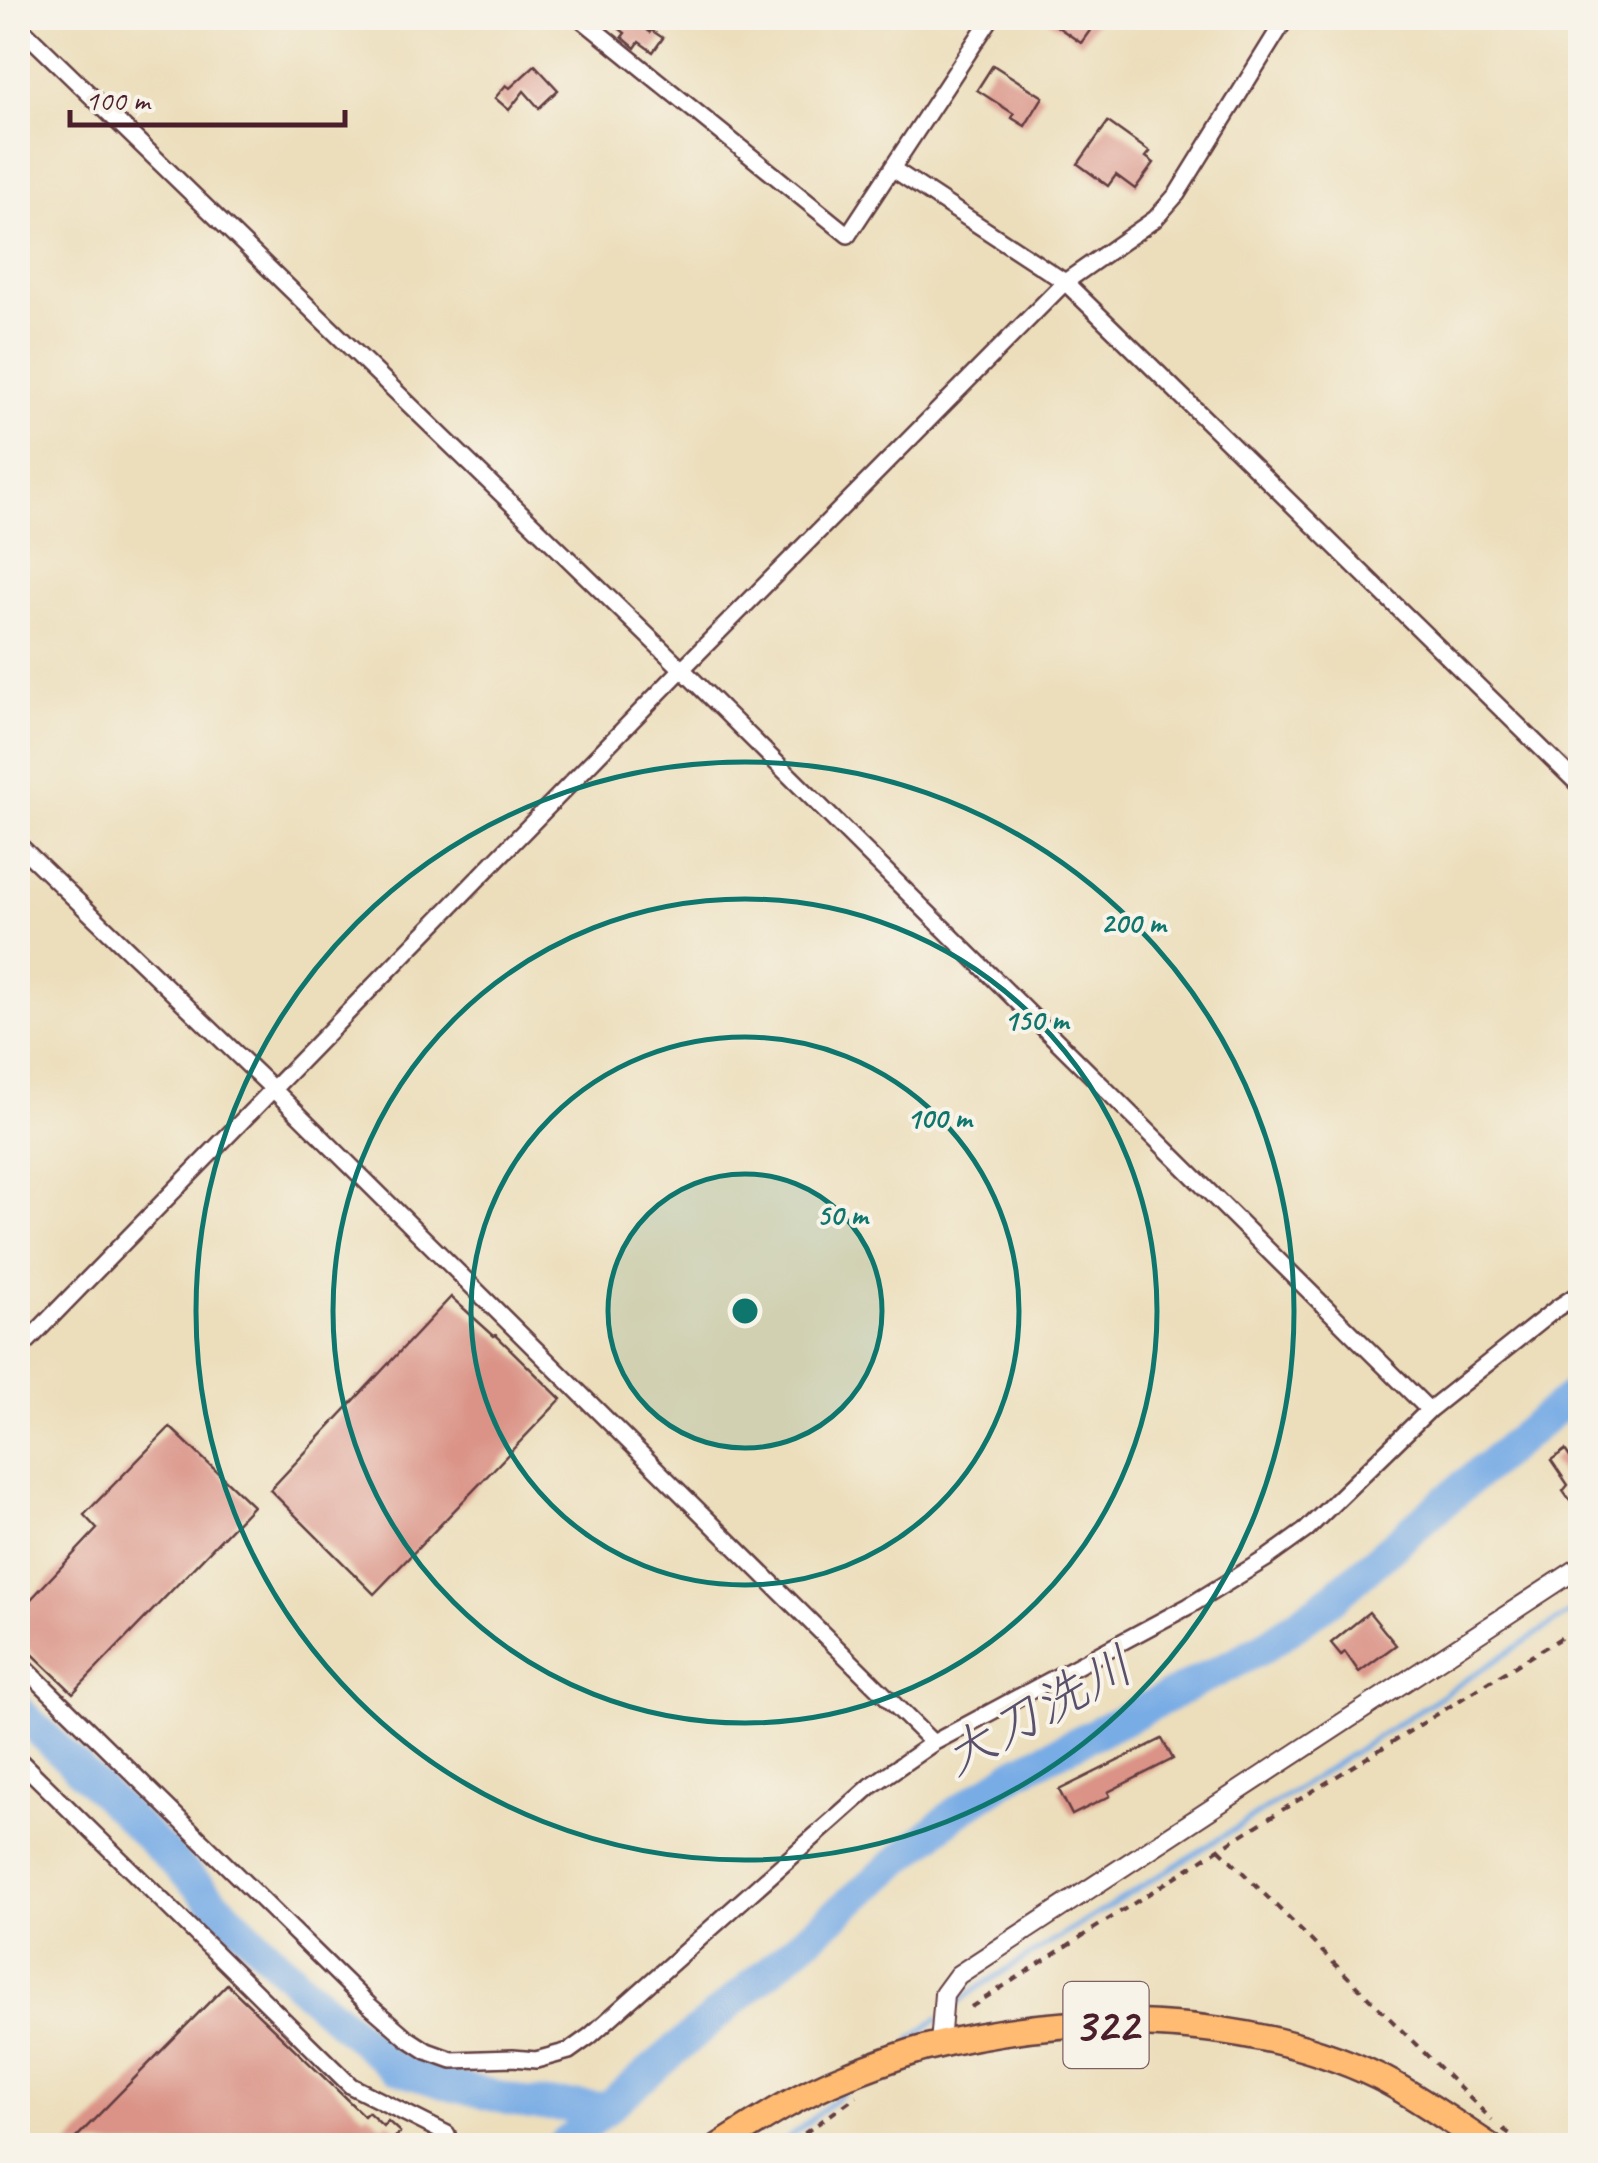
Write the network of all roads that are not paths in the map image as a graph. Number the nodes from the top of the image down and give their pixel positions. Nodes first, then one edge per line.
1 (580, 18) edge
2 (991, 18) edge
3 (1286, 18) edge
4 (18, 25) edge
5 (894, 168) junction
6 (1065, 282) junction
7 (682, 669) junction
8 (1580, 786) edge
9 (18, 844) edge
10 (274, 1089) junction
11 (1580, 1294) edge
12 (18, 1351) edge
13 (1428, 1410) junction
14 (1580, 1567) edge
15 (18, 1661) edge
16 (933, 1743) junction
17 (18, 1758) edge
18 (940, 2045) junction
19 (447, 2134) dead end
20 (720, 2146) edge
21 (1488, 2146) edge

1 - 5 street
2 - 5 street
3 - 6 street
4 - 7 street
5 - 6 street
6 - 7 street
6 - 8 street
7 - 10 street
7 - 13 street
9 - 10 street
10 - 12 street
10 - 16 street
11 - 13 street
13 - 16 street
14 - 18 street
15 - 16 street
17 - 19 street
18 - 20 highway, 322
18 - 21 highway, 322

